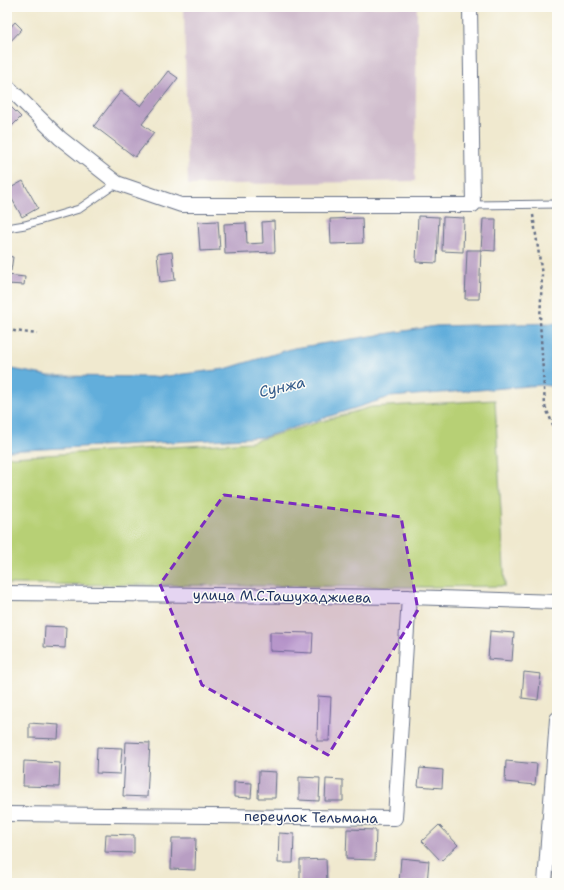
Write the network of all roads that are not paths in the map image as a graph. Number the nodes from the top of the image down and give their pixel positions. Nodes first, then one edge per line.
1 (470, 7) edge
2 (7, 86) edge
3 (117, 183) junction
4 (557, 204) edge
5 (473, 205) junction
6 (7, 228) edge
7 (7, 593) edge
8 (409, 597) junction
9 (557, 602) edge
10 (557, 719) edge
11 (7, 814) edge
12 (545, 883) edge

1 - 5 street
2 - 3 street
3 - 5 street
3 - 6 lane
4 - 5 lane
7 - 8 street, улица М.С.Ташухаджиева
8 - 9 street, улица М.С.Ташухаджиева
8 - 11 street, переулок Тельмана
10 - 12 street

